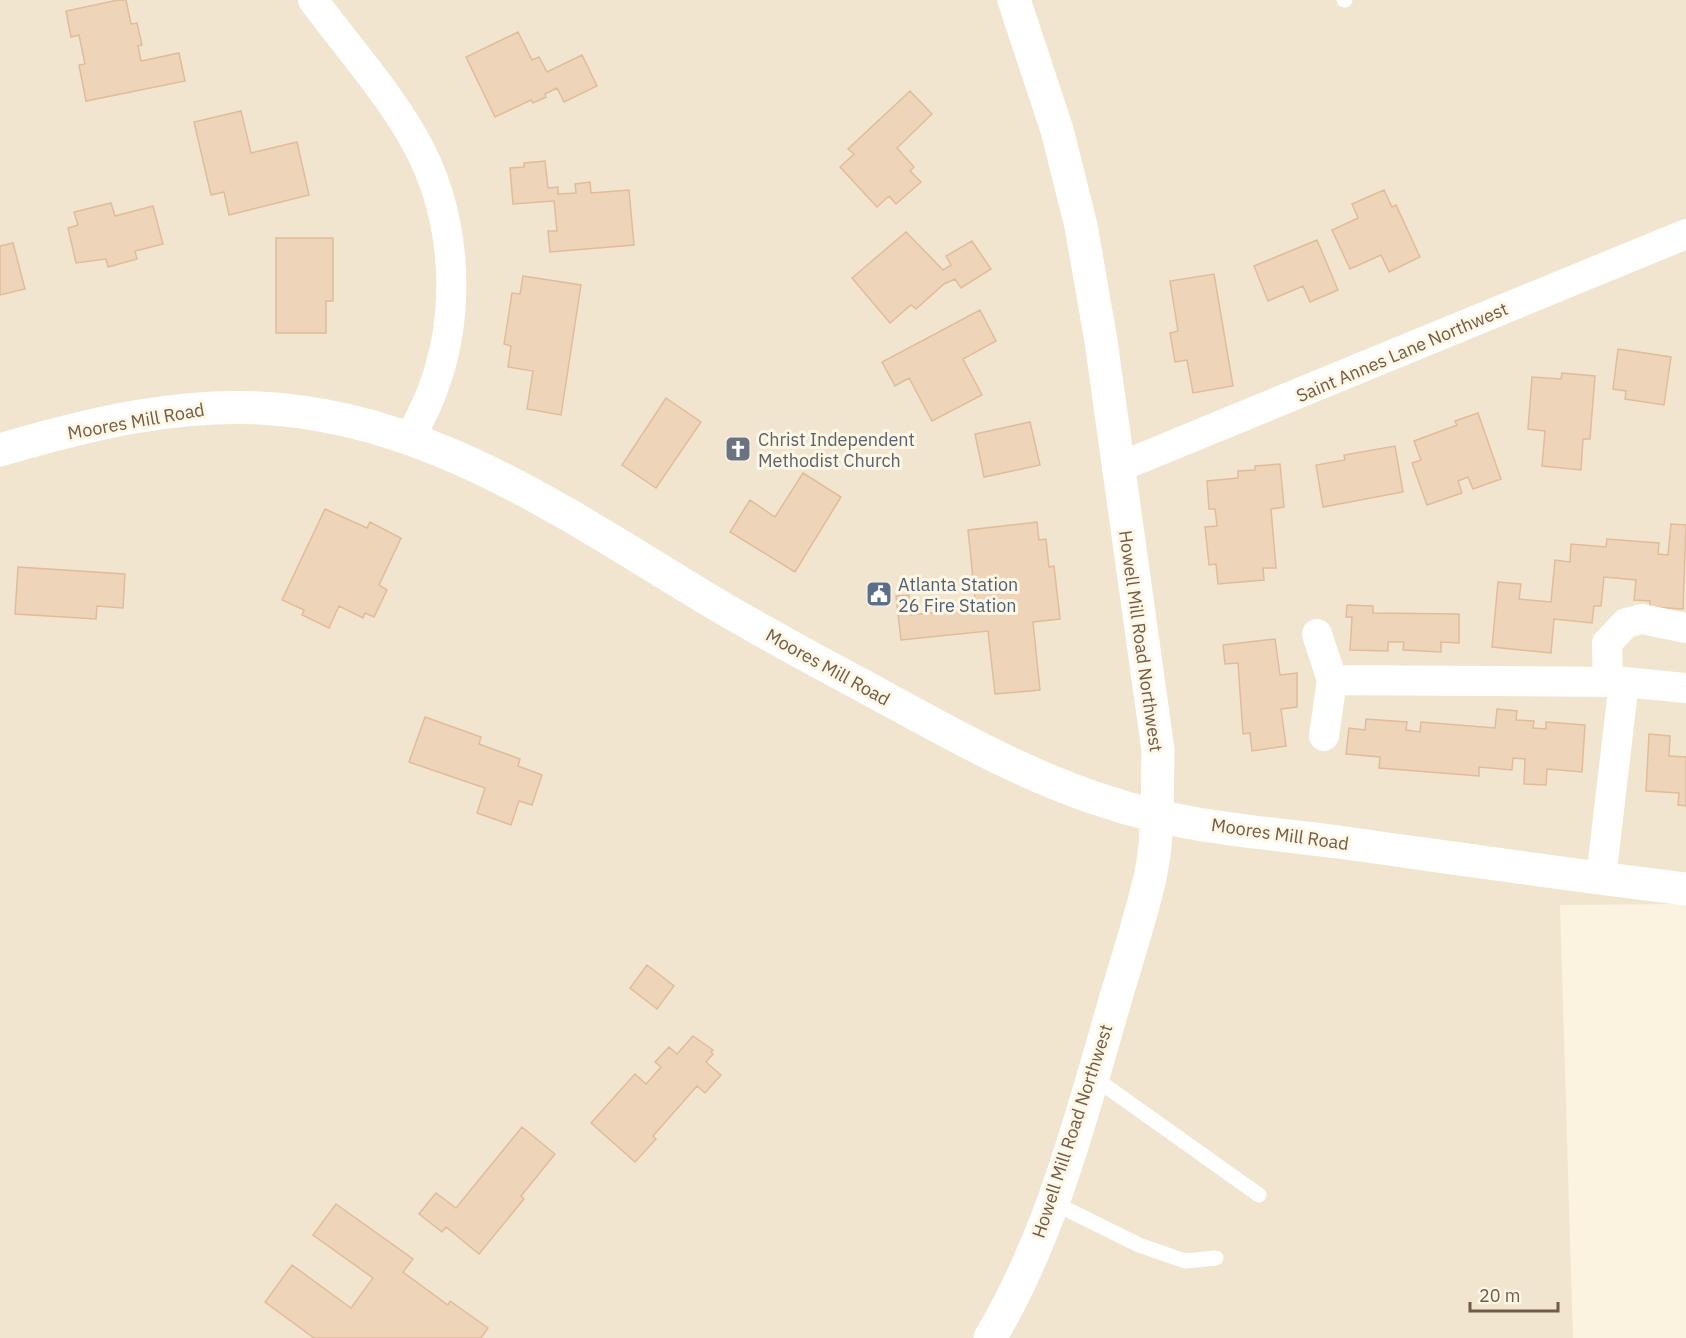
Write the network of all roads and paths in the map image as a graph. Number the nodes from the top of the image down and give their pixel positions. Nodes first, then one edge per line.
1 (313, 0) edge
2 (1014, 0) edge
3 (1686, 234) edge
4 (410, 438) junction
5 (0, 450) edge
6 (1118, 468) junction
7 (1686, 628) edge
8 (1317, 634) dead end
9 (1332, 680) junction
10 (1616, 682) junction
11 (1686, 688) edge
12 (1324, 736) dead end
13 (1156, 815) junction
14 (1601, 878) junction
15 (1686, 889) edge
16 (1093, 1077) junction
17 (1258, 1195) dead end
18 (1052, 1202) junction
19 (1216, 1258) dead end
20 (990, 1338) edge

1 - 4 street
2 - 6 street, Howell Mill Road Northwest
3 - 6 street, Saint Annes Lane Northwest
4 - 5 street, Moores Mill Road
4 - 13 street, Moores Mill Road
6 - 13 street, Howell Mill Road Northwest
7 - 10 street
8 - 9 street
9 - 10 street
9 - 12 street
10 - 11 street
10 - 14 street
13 - 14 street, Moores Mill Road
13 - 16 street, Howell Mill Road Northwest
14 - 15 street, Moores Mill Road
16 - 17 lane
16 - 18 street, Howell Mill Road Northwest
18 - 19 lane
18 - 20 street, Howell Mill Road Northwest

